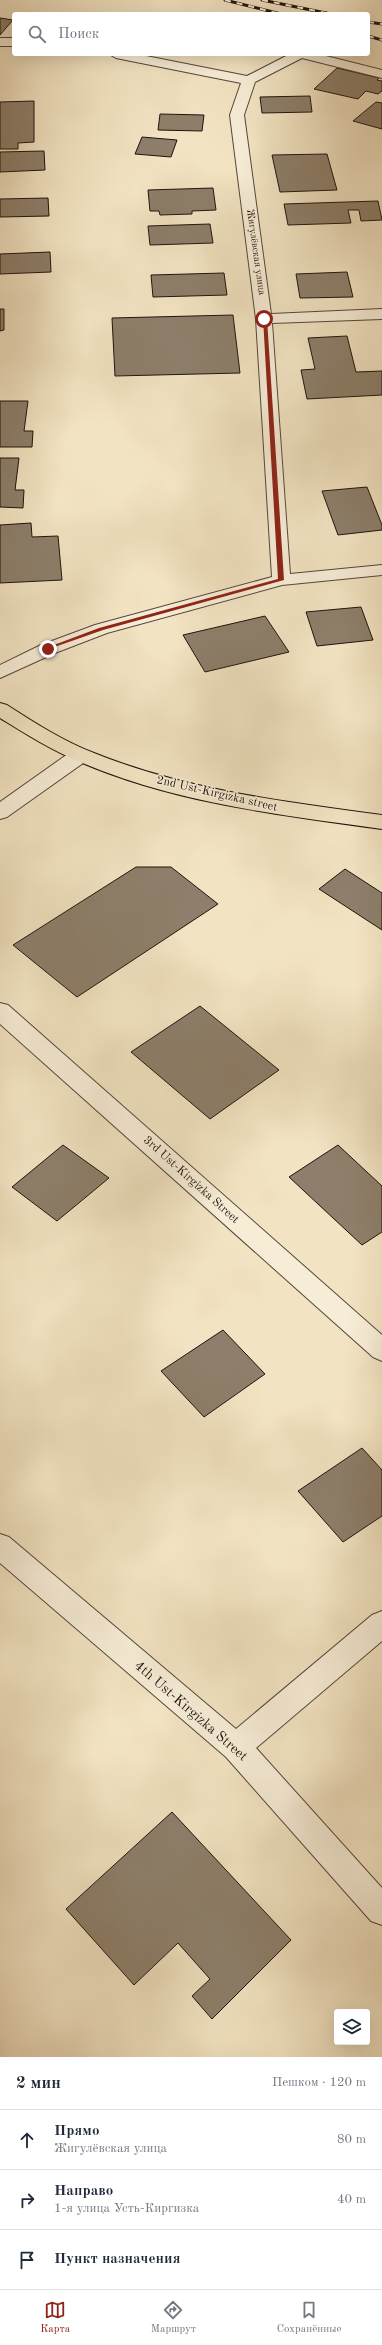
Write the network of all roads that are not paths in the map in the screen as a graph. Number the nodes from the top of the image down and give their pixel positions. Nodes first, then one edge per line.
1 (0, 42) edge
2 (12, 42) edge
3 (126, 56) edge
4 (297, 56) edge
5 (309, 56) edge
6 (382, 74) edge
7 (249, 80) junction
8 (382, 314) edge
9 (264, 319) junction
10 (382, 570) edge
11 (281, 580) junction
12 (0, 672) edge
13 (0, 709) edge
14 (79, 756) junction
15 (0, 812) edge
16 (382, 822) edge
17 (0, 1011) edge
18 (382, 1350) edge
19 (0, 1546) edge
20 (382, 1624) edge
21 (236, 1747) junction
22 (382, 1910) edge

1 - 2 street
3 - 7 street
4 - 7 street
5 - 6 street
7 - 9 street, Жигулёвская улица
8 - 9 street
9 - 11 street, Жигулёвская улица
10 - 11 street
11 - 12 street
13 - 14 main road, 2nd Ust-Kirgizka street
14 - 15 street
14 - 16 main road, 2nd Ust-Kirgizka street
17 - 18 street, 3rd Ust-Kirgizka Street
19 - 21 street, 4th Ust-Kirgizka Street
20 - 21 street
21 - 22 street, 4th Ust-Kirgizka Street

